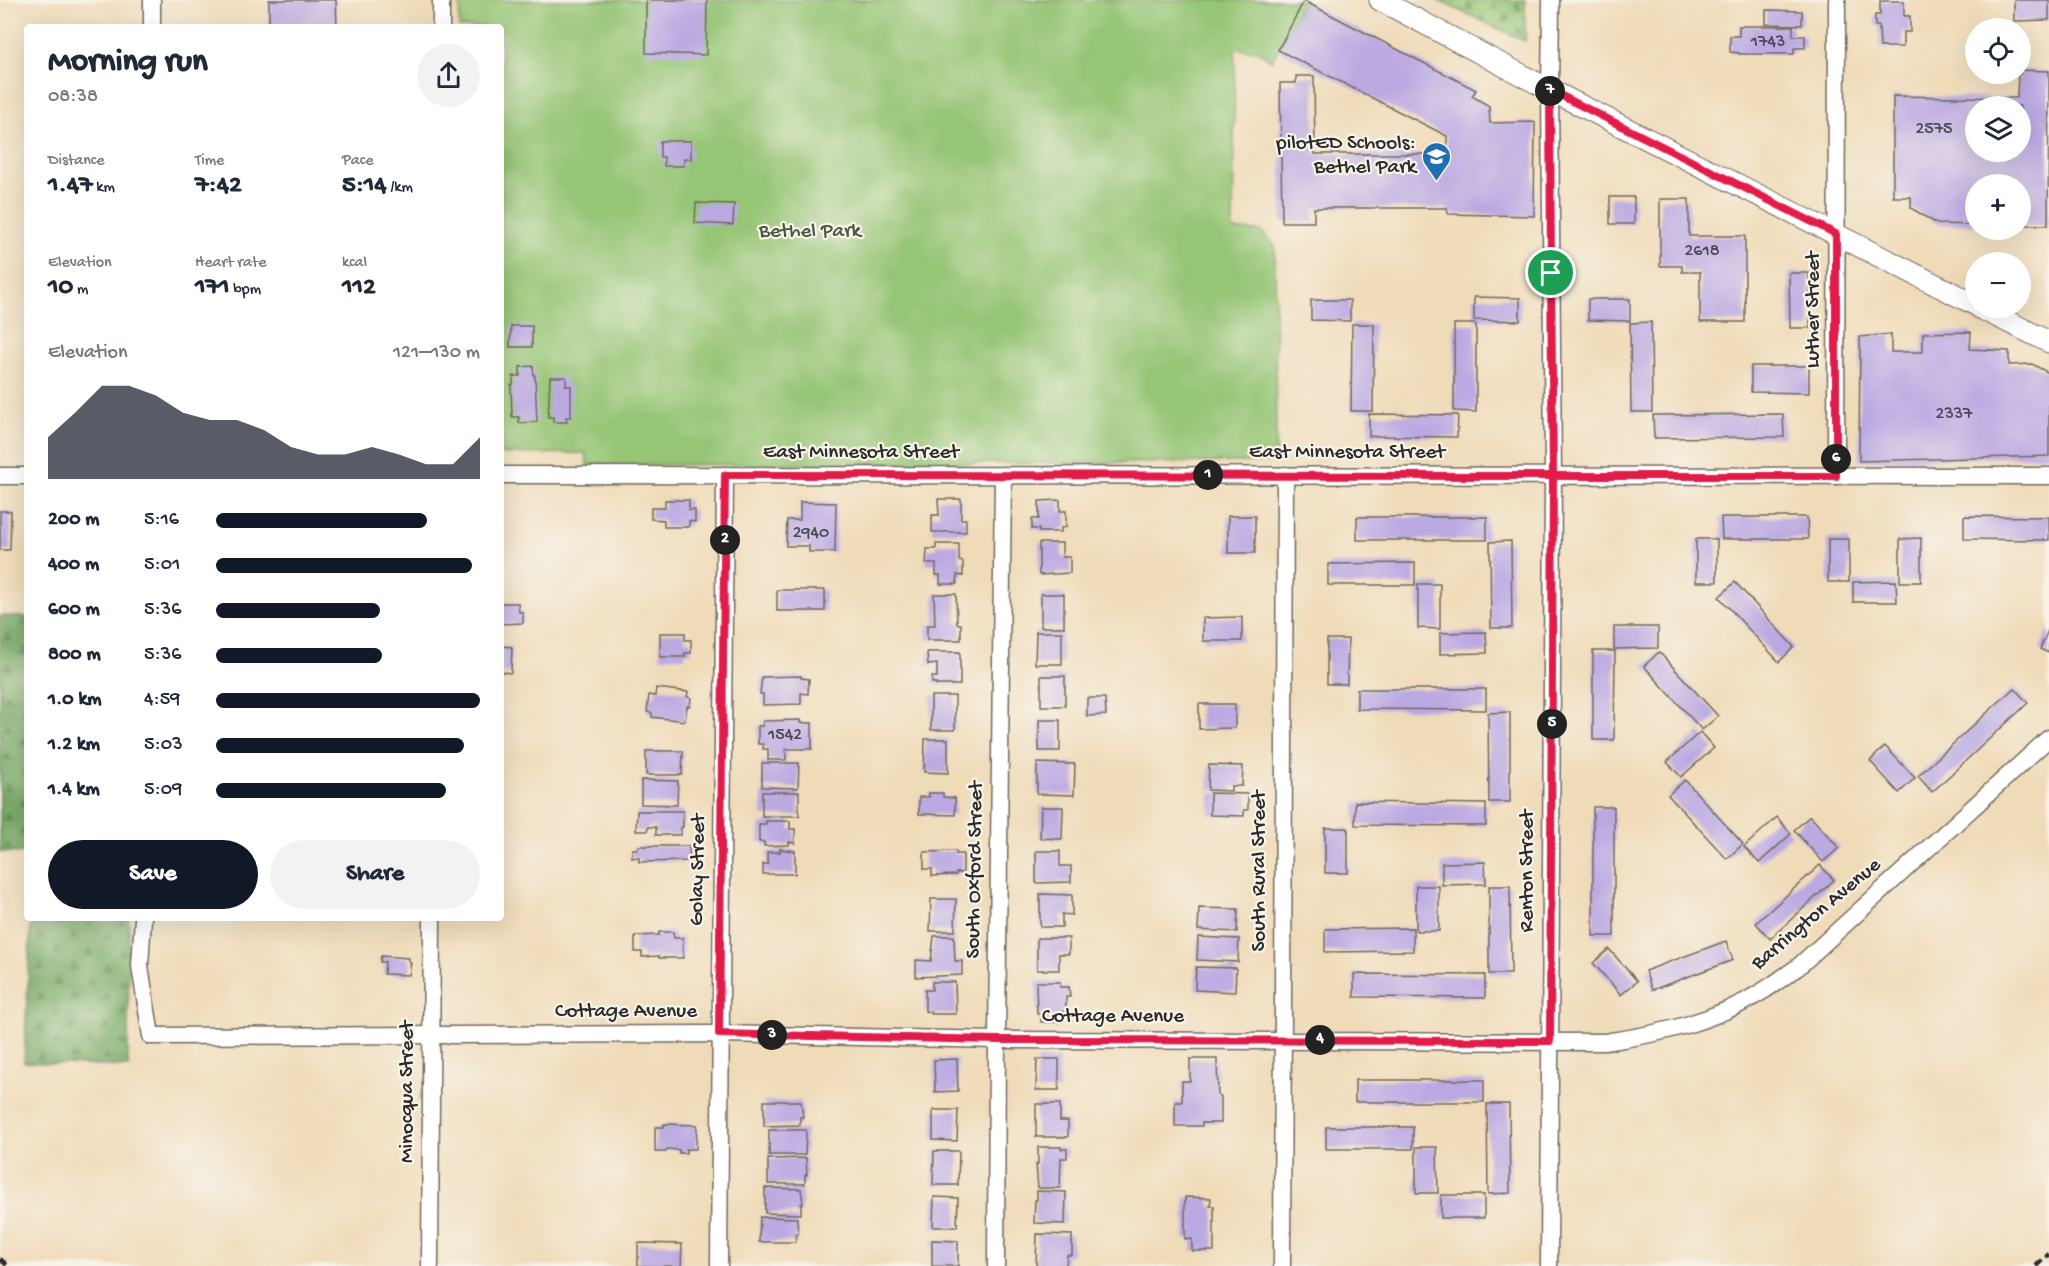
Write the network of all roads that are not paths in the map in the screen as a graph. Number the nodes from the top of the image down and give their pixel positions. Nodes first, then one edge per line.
1 (152, 0) edge
2 (441, 0) edge
3 (1380, 0) edge
4 (1551, 0) edge
5 (1837, 0) edge
6 (152, 24) edge
7 (441, 24) edge
8 (1550, 90) junction
9 (1836, 234) junction
10 (1965, 299) edge
11 (2000, 318) edge
12 (2049, 342) edge
13 (504, 475) edge
14 (725, 475) junction
15 (1003, 475) junction
16 (1285, 475) junction
17 (0, 476) edge
18 (24, 476) edge
19 (1553, 476) junction
20 (1836, 476) junction
21 (2049, 476) edge
22 (2049, 738) edge
23 (143, 921) edge
24 (432, 921) edge
25 (719, 1034) junction
26 (431, 1036) junction
27 (996, 1040) junction
28 (1282, 1040) junction
29 (1550, 1041) junction
30 (430, 1266) edge
31 (719, 1266) edge
32 (996, 1266) edge
33 (1282, 1266) edge
34 (1549, 1266) edge

1 - 6 street
2 - 7 street
3 - 8 street
4 - 8 street, Renton Street
5 - 9 street, Luther Street
8 - 9 street
8 - 19 street, Renton Street
9 - 10 street
9 - 20 street, Luther Street
11 - 12 street
13 - 14 street, East Minnesota Street
14 - 15 street, East Minnesota Street
14 - 25 street, Golay Street
15 - 16 street, East Minnesota Street
15 - 27 street, South Oxford Street
16 - 19 street, East Minnesota Street
16 - 28 street, South Rural Street
17 - 18 street
19 - 20 street, East Minnesota Street
19 - 29 street, Renton Street
20 - 21 street, East Minnesota Street
22 - 29 street, Barrington Avenue
23 - 26 street, Cottage Avenue
24 - 26 street, Minocqua Street
25 - 26 street, Cottage Avenue
25 - 27 street, Cottage Avenue
25 - 31 street, Golay Street
26 - 30 street, Minocqua Street
27 - 28 street, Cottage Avenue
27 - 32 street, South Oxford Street
28 - 29 street, Barrington Avenue
28 - 33 street, South Rural Street
29 - 34 street, Renton Street

